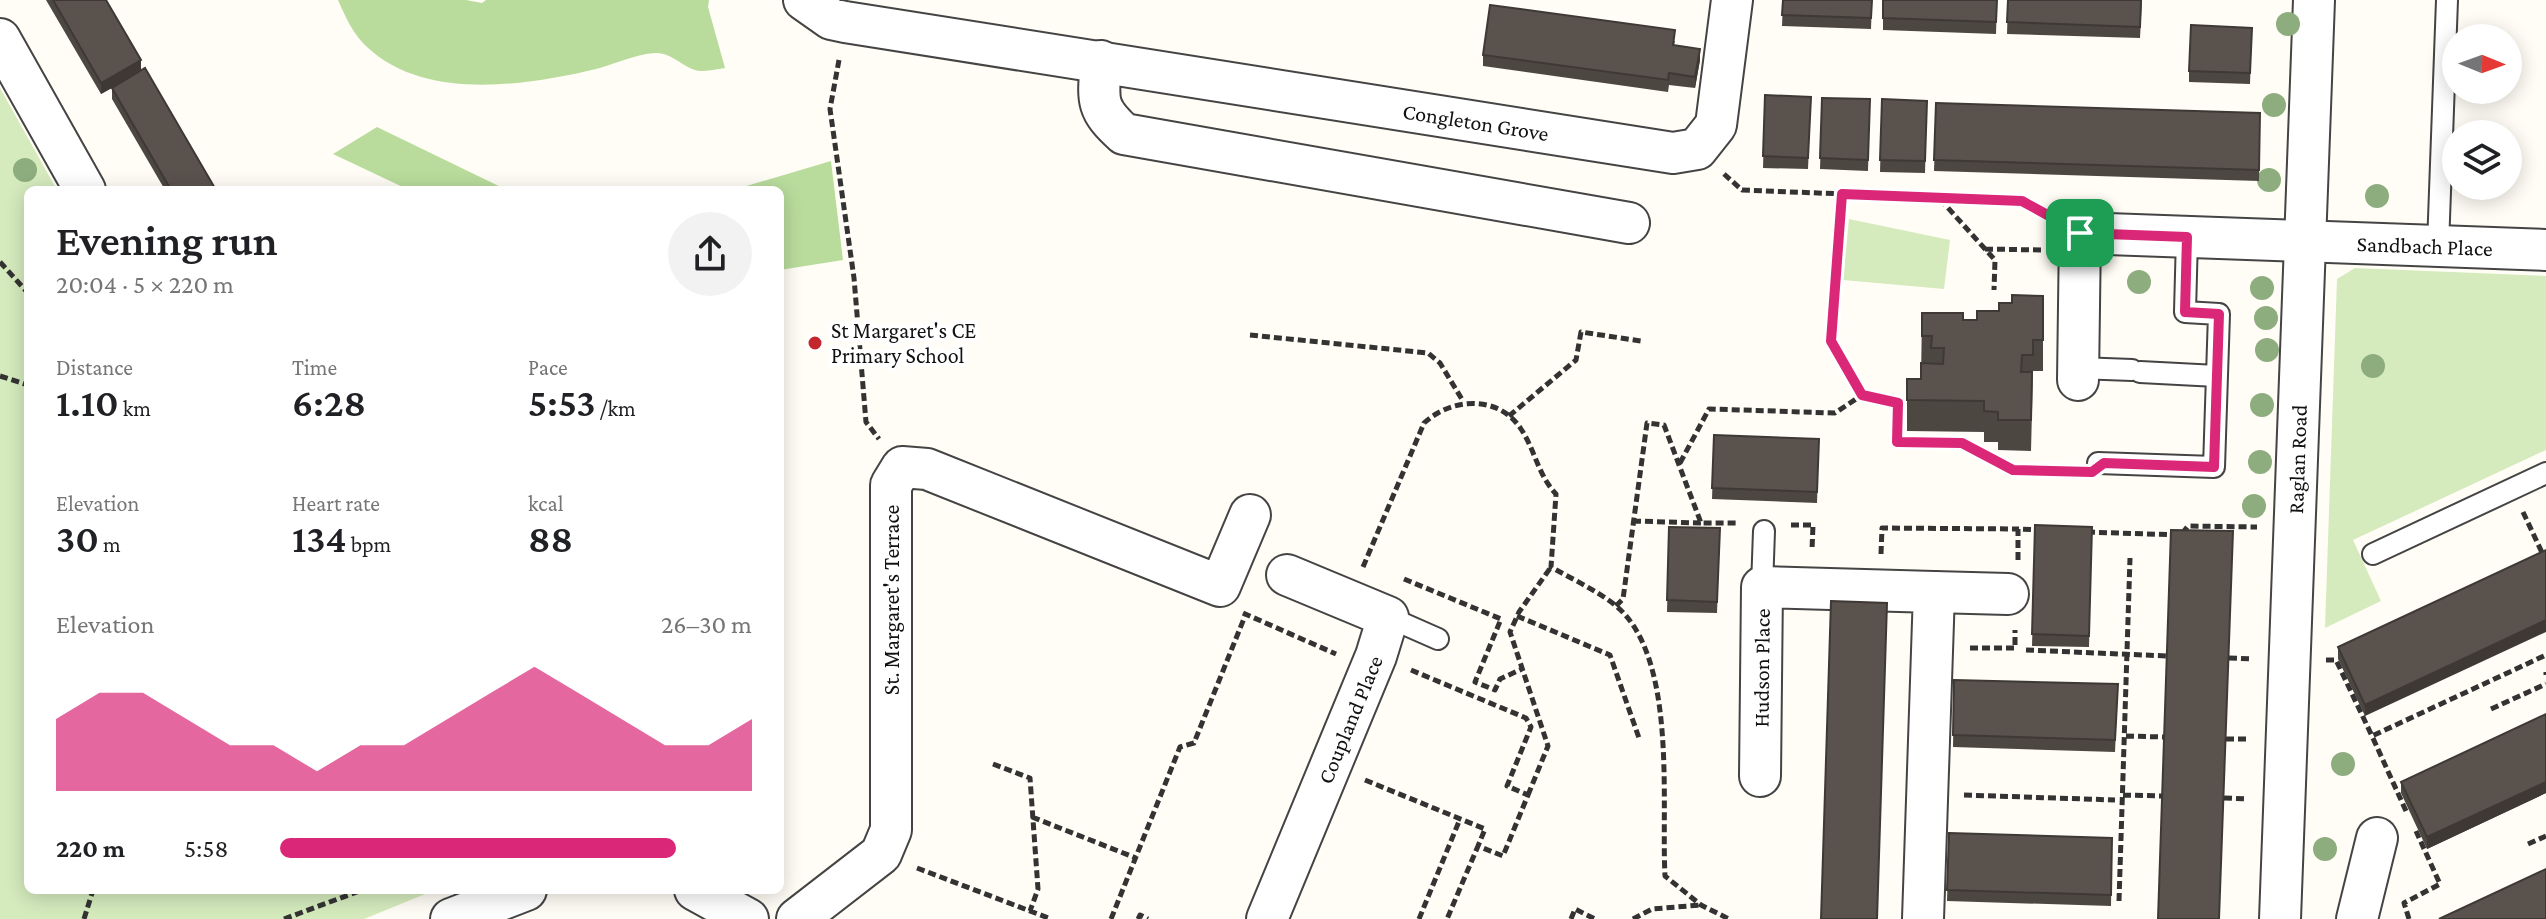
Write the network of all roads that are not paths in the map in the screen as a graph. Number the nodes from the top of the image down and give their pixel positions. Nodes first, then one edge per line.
1 (1732, 0) edge
2 (2314, 0) edge
3 (2447, 0) edge
4 (827, 14) edge
5 (0, 39) edge
6 (1101, 61) junction
7 (83, 186) edge
8 (1629, 223) dead end
9 (2187, 237) junction
10 (2305, 241) junction
11 (2438, 246) junction
12 (2546, 250) edge
13 (2078, 374) joint
14 (2217, 376) junction
15 (2101, 463) road end
16 (2546, 473) edge
17 (1250, 515) dead end
18 (1764, 531) dead end
19 (2373, 554) dead end
20 (1287, 575) dead end
21 (1762, 587) junction
22 (1934, 592) junction
23 (2014, 594) road end
24 (1388, 617) junction
25 (1438, 639) dead end
26 (1760, 776) dead end
27 (2377, 838) dead end
28 (516, 894) edge
29 (701, 902) edge
30 (451, 919) edge
31 (748, 919) edge
32 (797, 919) edge
33 (1267, 919) edge
34 (1923, 919) edge
35 (2280, 919) edge
36 (2357, 919) edge

1 - 6 street, Congleton Grove
2 - 10 street, Raglan Road
3 - 11 lane
4 - 6 street, Congleton Grove
5 - 7 street
6 - 8 street
9 - 10 street, Sandbach Place
9 - 13 street, Sandbach Place
9 - 14 lane
10 - 11 street, Sandbach Place
10 - 35 street, Raglan Road
11 - 12 street, Sandbach Place
13 - 14 lane
14 - 15 lane
16 - 19 lane
17 - 32 street, St. Margaret's Terrace
18 - 21 lane
20 - 24 street
21 - 22 street, Hudson Place
21 - 26 street, Hudson Place
22 - 23 street, Hudson Place
22 - 34 street
24 - 25 lane
24 - 33 street, Coupland Place
27 - 36 street
28 - 30 street
29 - 31 street

